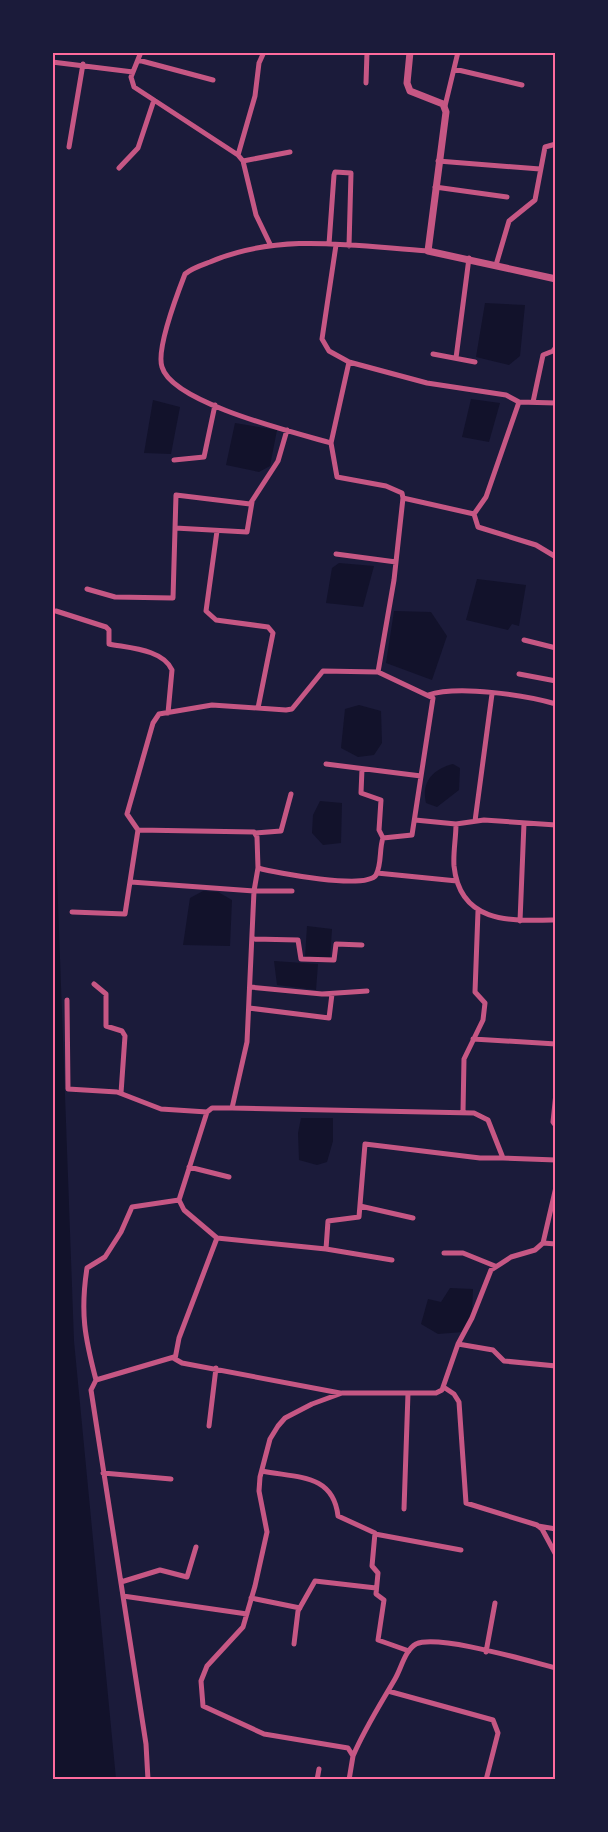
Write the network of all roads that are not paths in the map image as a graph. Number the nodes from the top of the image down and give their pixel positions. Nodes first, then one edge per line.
1 (141, 52) edge
2 (264, 52) edge
3 (367, 52) edge
4 (410, 52) edge
5 (458, 52) edge
6 (471, 52) edge
7 (490, 52) edge
8 (138, 60) junction
9 (52, 62) edge
10 (83, 64) junction
11 (454, 69) junction
12 (133, 72) junction
13 (213, 80) dead end
14 (366, 82) dead end
15 (522, 85) dead end
16 (154, 100) junction
17 (444, 107) junction
18 (555, 144) edge
19 (69, 147) dead end
20 (290, 152) dead end
21 (238, 155) junction
22 (243, 161) junction
23 (438, 161) junction
24 (119, 168) dead end
25 (540, 169) junction
26 (435, 187) junction
27 (507, 196) dead end
28 (270, 244) junction
29 (329, 244) junction
30 (336, 245) junction
31 (349, 246) junction
32 (428, 251) junction
33 (469, 258) junction
34 (496, 265) junction
35 (555, 279) edge
36 (555, 347) edge
37 (433, 354) dead end
38 (456, 358) junction
39 (349, 362) junction
40 (475, 362) dead end
41 (519, 402) junction
42 (533, 402) junction
43 (555, 403) edge
44 (214, 405) junction
45 (287, 430) junction
46 (331, 443) junction
47 (174, 460) dead end
48 (404, 498) junction
49 (252, 502) junction
50 (474, 514) junction
51 (175, 528) junction
52 (217, 531) junction
53 (336, 554) dead end
54 (555, 557) edge
55 (396, 562) junction
56 (87, 590) dead end
57 (56, 611) dead end
58 (525, 640) dead end
59 (555, 648) edge
60 (378, 672) junction
61 (519, 674) dead end
62 (555, 681) edge
63 (492, 694) junction
64 (428, 695) junction
65 (555, 704) edge
66 (258, 708) junction
67 (168, 713) junction
68 (326, 764) dead end
69 (362, 769) junction
70 (421, 776) junction
71 (291, 794) dead end
72 (415, 820) junction
73 (476, 821) junction
74 (525, 823) junction
75 (456, 824) junction
76 (555, 825) edge
77 (138, 830) junction
78 (255, 833) junction
79 (382, 838) junction
80 (258, 868) junction
81 (377, 873) junction
82 (457, 881) junction
83 (130, 882) junction
84 (254, 891) junction
85 (292, 891) dead end
86 (478, 911) junction
87 (72, 912) dead end
88 (555, 920) edge
89 (520, 921) junction
90 (252, 939) junction
91 (362, 945) dead end
92 (94, 984) dead end
93 (250, 987) junction
94 (367, 991) dead end
95 (332, 994) junction
96 (66, 1000) dead end
97 (249, 1008) junction
98 (473, 1039) junction
99 (555, 1044) edge
100 (121, 1093) junction
101 (555, 1093) edge
102 (232, 1108) junction
103 (207, 1112) junction
104 (463, 1112) junction
105 (555, 1126) edge
106 (503, 1158) junction
107 (555, 1160) edge
108 (189, 1167) junction
109 (229, 1177) dead end
110 (555, 1189) edge
111 (179, 1200) junction
112 (360, 1206) junction
113 (413, 1218) dead end
114 (217, 1238) junction
115 (543, 1243) junction
116 (555, 1244) edge
117 (326, 1249) junction
118 (444, 1253) dead end
119 (392, 1260) dead end
120 (495, 1266) junction
121 (458, 1344) junction
122 (174, 1357) junction
123 (555, 1366) edge
124 (216, 1368) junction
125 (96, 1380) junction
126 (445, 1388) junction
127 (342, 1393) junction
128 (408, 1394) junction
129 (209, 1426) dead end
130 (262, 1471) junction
131 (103, 1473) junction
132 (171, 1479) dead end
133 (404, 1509) dead end
134 (537, 1525) junction
135 (555, 1529) edge
136 (375, 1534) junction
137 (196, 1547) dead end
138 (461, 1550) dead end
139 (555, 1555) edge
140 (121, 1582) junction
141 (376, 1588) junction
142 (123, 1596) junction
143 (250, 1598) junction
144 (495, 1603) dead end
145 (300, 1608) junction
146 (246, 1614) junction
147 (294, 1644) dead end
148 (409, 1651) junction
149 (486, 1652) junction
150 (555, 1668) edge
151 (388, 1691) junction
152 (353, 1756) junction
153 (319, 1769) dead end
154 (148, 1779) edge
155 (317, 1779) edge
156 (349, 1779) edge
157 (486, 1779) edge

1 - 8 street
2 - 21 street
3 - 14 street
4 - 17 street
5 - 11 street
6 - 7 street
8 - 12 street
8 - 13 street
9 - 10 street
10 - 12 street
10 - 19 street
11 - 15 street
11 - 17 street
12 - 16 street
16 - 21 street
16 - 24 street
17 - 23 street
18 - 25 street
20 - 22 street
21 - 22 street
22 - 28 street
23 - 25 street
23 - 26 street
25 - 34 street
26 - 27 street
26 - 32 street
28 - 29 street
28 - 44 street
29 - 30 street
29 - 31 street
30 - 31 street
30 - 39 street
31 - 32 street
32 - 33 street
33 - 34 street
33 - 38 street
34 - 35 street
36 - 42 street
37 - 38 street
38 - 40 street
39 - 41 street
39 - 46 street
41 - 42 street
41 - 50 street
42 - 43 street
44 - 45 street
44 - 47 street
45 - 46 street
45 - 49 street
46 - 48 street
48 - 50 street
48 - 55 street
49 - 51 street
49 - 52 street
50 - 54 street
51 - 52 street
51 - 56 street
52 - 66 street
53 - 55 street
55 - 60 street
57 - 67 street
58 - 59 street
60 - 64 street
60 - 66 street
61 - 62 street
63 - 64 street
63 - 65 street
63 - 73 street
64 - 70 street
66 - 67 street
67 - 77 street
68 - 69 street
69 - 70 street
69 - 79 street
70 - 72 street
71 - 78 street
72 - 75 street
72 - 79 street
73 - 74 street
73 - 75 street
74 - 76 street
74 - 89 street
75 - 82 street
77 - 78 street
77 - 83 street
78 - 80 street
79 - 81 street
80 - 81 street
80 - 84 street
81 - 82 street
82 - 86 street
83 - 84 street
83 - 87 street
84 - 85 street
84 - 90 street
86 - 89 street
86 - 98 street
88 - 89 street
90 - 91 street
90 - 93 street
92 - 100 street
93 - 95 street
93 - 97 street
94 - 95 street
95 - 97 street
96 - 100 street
97 - 102 street
98 - 99 street
98 - 104 street
100 - 103 street
101 - 105 street
102 - 103 street
102 - 104 street
103 - 108 street
104 - 106 street
106 - 107 street
106 - 112 street
108 - 109 street
108 - 111 street
110 - 115 street
111 - 114 street
111 - 125 street
112 - 113 street
112 - 117 street
114 - 117 street
114 - 122 street
115 - 116 street
115 - 120 street
117 - 119 street
118 - 120 street
120 - 121 street
121 - 123 street
121 - 126 street
122 - 124 street
122 - 125 street
124 - 127 street
124 - 129 street
125 - 131 street
126 - 128 street
126 - 134 street
127 - 128 street
127 - 130 street
128 - 133 street
130 - 136 street
130 - 143 street
131 - 132 street
131 - 140 street
134 - 135 street
134 - 139 street
136 - 138 street
136 - 141 street
137 - 140 street
140 - 142 street
141 - 145 street
141 - 148 street
142 - 146 street
142 - 154 street
143 - 145 street
143 - 146 street
144 - 149 street
145 - 147 street
146 - 152 street
148 - 149 street
148 - 151 street
149 - 150 street
151 - 152 street
151 - 157 street
152 - 156 street
153 - 155 street

